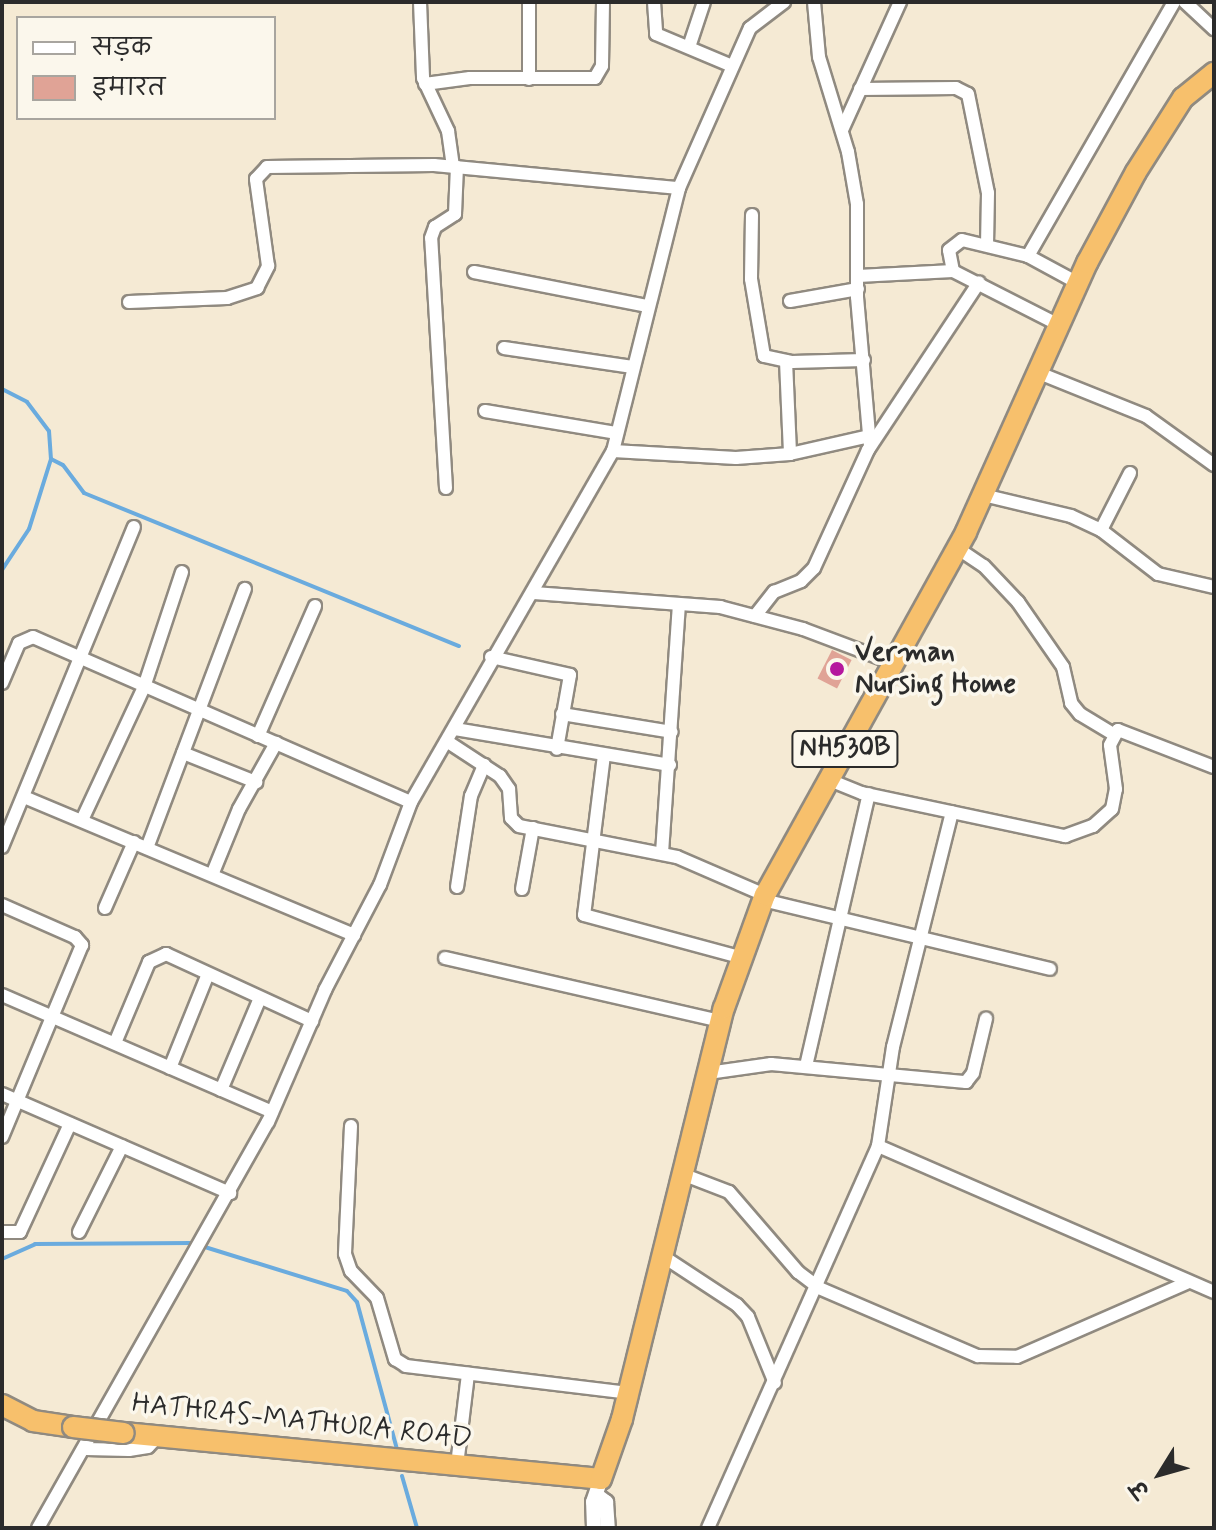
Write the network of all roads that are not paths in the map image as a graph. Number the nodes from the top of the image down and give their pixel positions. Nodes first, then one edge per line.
1 (420, 2) edge
2 (529, 2) edge
3 (603, 2) edge
4 (654, 2) edge
5 (704, 2) edge
6 (784, 2) edge
7 (814, 2) edge
8 (900, 2) edge
9 (1174, 2) edge
10 (1185, 2) edge
11 (1214, 29) edge
12 (689, 47) junction
13 (732, 66) junction
14 (1214, 73) edge
15 (529, 79) junction
16 (425, 84) junction
17 (860, 89) junction
18 (842, 130) junction
19 (455, 167) junction
20 (679, 188) junction
21 (752, 215) dead end
22 (987, 244) junction
23 (1028, 256) junction
24 (953, 271) junction
25 (474, 272) dead end
26 (979, 282) junction
27 (858, 283) junction
28 (1078, 283) junction
29 (790, 301) dead end
30 (129, 302) dead end
31 (648, 306) junction
32 (1059, 325) junction
33 (504, 348) dead end
34 (864, 360) junction
35 (786, 361) junction
36 (633, 367) junction
37 (1039, 373) junction
38 (485, 411) dead end
39 (617, 433) junction
40 (870, 441) junction
41 (613, 451) junction
42 (790, 454) junction
43 (1214, 465) edge
44 (1130, 473) dead end
45 (446, 488) dead end
46 (983, 495) junction
47 (134, 527) dead end
48 (1101, 530) junction
49 (957, 548) junction
50 (182, 572) dead end
51 (1214, 587) edge
52 (245, 589) dead end
53 (534, 593) junction
54 (679, 605) junction
55 (315, 606) dead end
56 (755, 616) junction
57 (77, 657) junction
58 (491, 657) junction
59 (896, 664) junction
60 (2, 683) edge
61 (144, 687) junction
62 (199, 710) junction
63 (562, 714) junction
64 (455, 729) junction
65 (672, 732) junction
66 (1112, 733) junction
67 (258, 736) junction
68 (448, 742) junction
69 (276, 743) junction
70 (557, 749) junction
71 (183, 753) junction
72 (604, 755) junction
73 (484, 765) junction
74 (670, 765) junction
75 (1214, 767) edge
76 (827, 779) junction
77 (256, 782) junction
78 (869, 794) junction
79 (24, 797) junction
80 (411, 802) junction
81 (952, 812) junction
82 (82, 820) junction
83 (533, 828) junction
84 (594, 838) junction
85 (3, 841) edge
86 (134, 842) junction
87 (147, 848) junction
88 (662, 853) junction
89 (212, 875) junction
90 (457, 887) dead end
91 (522, 889) dead end
92 (764, 898) junction
93 (2, 905) edge
94 (105, 908) dead end
95 (839, 921) junction
96 (354, 935) junction
97 (923, 937) junction
98 (740, 957) junction
99 (445, 958) dead end
100 (1050, 969) dead end
101 (208, 974) junction
102 (2, 995) edge
103 (260, 998) junction
104 (53, 1016) junction
105 (986, 1019) dead end
106 (312, 1021) junction
107 (721, 1021) junction
108 (115, 1043) junction
109 (806, 1066) junction
110 (170, 1068) junction
111 (708, 1073) junction
112 (889, 1075) junction
113 (221, 1090) junction
114 (2, 1094) edge
115 (19, 1101) junction
116 (272, 1112) junction
117 (70, 1124) junction
118 (351, 1126) dead end
119 (2, 1137) edge
120 (122, 1146) junction
121 (878, 1146) junction
122 (682, 1174) junction
123 (230, 1193) junction
124 (2, 1232) edge
125 (79, 1232) dead end
126 (661, 1255) junction
127 (1189, 1282) junction
128 (819, 1288) junction
129 (1214, 1292) edge
130 (468, 1374) junction
131 (775, 1383) junction
132 (628, 1393) junction
133 (2, 1405) edge
134 (2, 1420) edge
135 (33, 1421) junction
136 (159, 1435) junction
137 (86, 1449) junction
138 (457, 1465) junction
139 (600, 1488) junction
140 (38, 1528) edge
141 (594, 1528) edge
142 (608, 1528) edge
143 (708, 1528) edge

1 - 16 street
2 - 15 street
3 - 15 street
4 - 12 street
5 - 12 street
6 - 13 street
7 - 18 street
8 - 17 street
9 - 23 street
10 - 11 street
12 - 13 street
13 - 20 street
14 - 28 highway, NH530B
15 - 16 street
16 - 19 street
17 - 18 street
17 - 22 street
18 - 27 street
19 - 20 street
19 - 30 street
19 - 45 street
20 - 31 street
21 - 35 street
22 - 23 street
22 - 24 street
23 - 28 street
24 - 26 street
24 - 27 street
25 - 31 street
26 - 32 street
26 - 40 street
27 - 29 street
27 - 34 street
28 - 32 highway, NH530B
31 - 36 street
32 - 37 highway, NH530B
33 - 36 street
34 - 35 street
34 - 40 street
35 - 42 street
36 - 39 street
37 - 43 street
37 - 46 highway, NH530B
38 - 39 street
39 - 41 street
40 - 42 street
40 - 56 street
41 - 42 street
41 - 53 street
44 - 48 street
46 - 48 street
46 - 49 highway, NH530B
47 - 57 street
48 - 51 street
49 - 59 highway, NH530B
49 - 66 street
50 - 61 street
52 - 62 street
53 - 54 street
53 - 58 street
54 - 56 street
54 - 65 street
55 - 67 street
56 - 59 street
57 - 60 street
57 - 61 street
57 - 79 street
58 - 63 street
58 - 64 street
59 - 76 highway, NH530B
61 - 62 street
61 - 82 street
62 - 67 street
62 - 71 street
63 - 65 street
63 - 70 street
64 - 68 street
64 - 70 street
65 - 74 street
66 - 75 street
66 - 81 street
67 - 69 street
68 - 73 street
68 - 80 street
69 - 77 street
69 - 80 street
70 - 72 street
71 - 77 street
71 - 87 street
72 - 74 street
72 - 84 street
73 - 83 street
73 - 90 street
74 - 88 street
76 - 78 street
76 - 92 highway, NH530B
77 - 89 street
78 - 81 street
78 - 95 street
79 - 82 street
79 - 85 street
80 - 96 street
81 - 97 street
82 - 86 street
83 - 84 street
83 - 91 street
84 - 88 street
84 - 98 street
86 - 87 street
86 - 94 street
87 - 89 street
88 - 92 street
89 - 96 street
92 - 95 street
92 - 98 highway, NH530B
93 - 104 street
95 - 97 street
95 - 109 street
96 - 106 street
97 - 100 street
97 - 112 street
98 - 107 highway, NH530B
99 - 107 street
101 - 103 street
101 - 108 street
101 - 110 street
102 - 104 street
103 - 106 street
103 - 113 street
104 - 108 street
104 - 115 street
105 - 112 street
106 - 116 street
107 - 111 highway, NH530B
108 - 110 street
109 - 111 street
109 - 112 street
110 - 113 street
111 - 122 highway, NH530B
112 - 121 street
113 - 116 street
114 - 115 street
115 - 117 street
115 - 119 street
116 - 123 street
117 - 120 street
117 - 124 street
118 - 130 street
120 - 123 street
120 - 125 street
121 - 127 street
121 - 128 street
122 - 126 highway, NH530B
122 - 128 street
123 - 137 street
126 - 131 street
126 - 132 highway, NH530B
127 - 128 street
127 - 129 street
128 - 131 street
130 - 132 street
130 - 138 street
131 - 143 street
132 - 139 highway, NH530B
133 - 135 highway, HATHRAS-MATHURA ROAD
134 - 135 street
135 - 136 highway, HATHRAS-MATHURA ROAD, bridge
136 - 137 street
136 - 138 highway, HATHRAS-MATHURA ROAD
137 - 140 street
138 - 139 highway, HATHRAS-MATHURA ROAD
139 - 141 street
139 - 142 street

